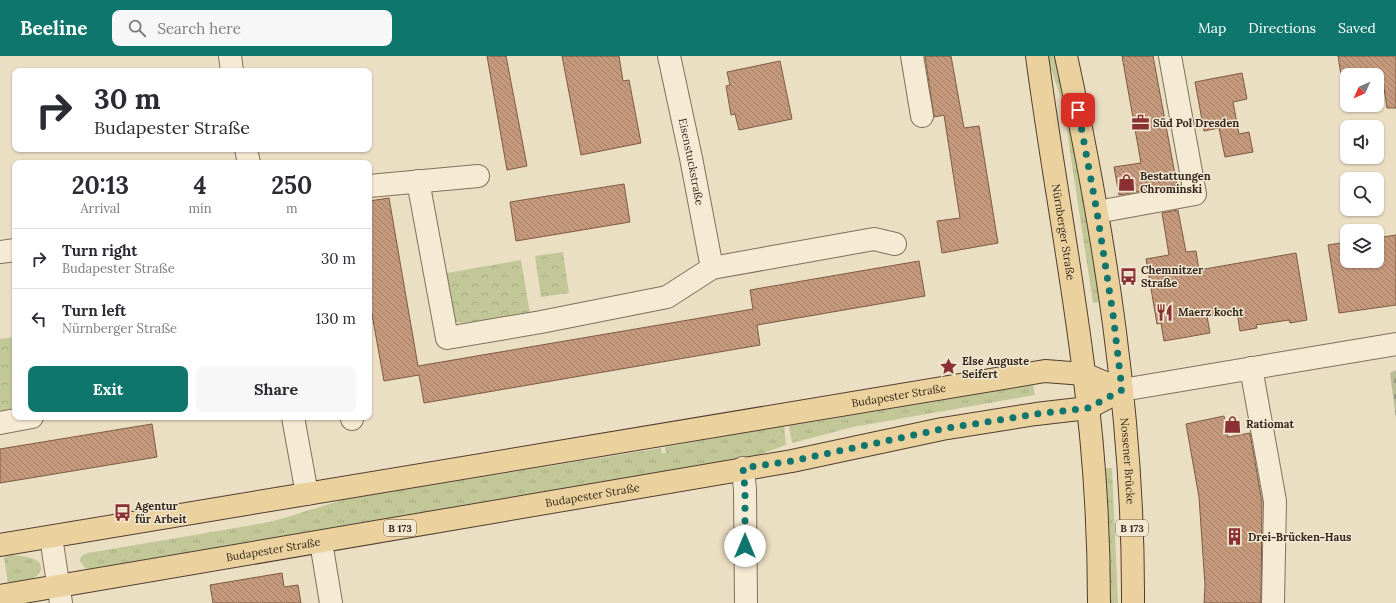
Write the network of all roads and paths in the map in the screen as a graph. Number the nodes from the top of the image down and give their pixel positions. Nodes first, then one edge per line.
1 (230, 56) edge
2 (669, 56) edge
3 (912, 56) edge
4 (1037, 56) edge
5 (1066, 56) edge
6 (1170, 56) edge
7 (232, 68) edge
8 (922, 116) dead end
9 (478, 176) dead end
10 (418, 181) junction
11 (372, 186) edge
12 (1097, 212) junction
13 (895, 244) dead end
14 (12, 250) edge
15 (0, 252) edge
16 (712, 268) junction
17 (1396, 344) edge
18 (1251, 368) junction
19 (1084, 374) junction
20 (1122, 390) junction
21 (1088, 408) junction
22 (13, 420) edge
23 (294, 420) edge
24 (0, 422) edge
25 (743, 468) junction
26 (307, 494) junction
27 (51, 537) junction
28 (321, 542) junction
29 (0, 545) edge
30 (59, 594) edge
31 (0, 596) edge
32 (331, 603) edge
33 (746, 603) edge
34 (1099, 603) edge
35 (1133, 603) edge
36 (1273, 603) edge

1 - 7 street
2 - 16 street, Eisenstuckstraße
3 - 8 street
4 - 19 main road, Nürnberger Straße
5 - 12 main road
6 - 12 street
9 - 10 street
10 - 11 street
10 - 16 street
12 - 20 main road
13 - 16 street
14 - 15 street
17 - 18 street
18 - 20 street
18 - 36 street
19 - 20 main road, Budapester Straße
19 - 21 main road, Nürnberger Straße
19 - 26 main road, Budapester Straße
20 - 21 main road, Budapester Straße
20 - 35 main road, Nossener Brücke / B 173
21 - 25 main road, Budapester Straße / B 173
21 - 34 main road
22 - 24 street
23 - 26 street
25 - 28 main road, Budapester Straße / B 173
25 - 33 street
26 - 27 main road, Budapester Straße
27 - 29 main road, Budapester Straße
27 - 30 street
28 - 30 main road, Budapester Straße / B 173
28 - 32 street
30 - 31 main road, Budapester Straße / B 173

